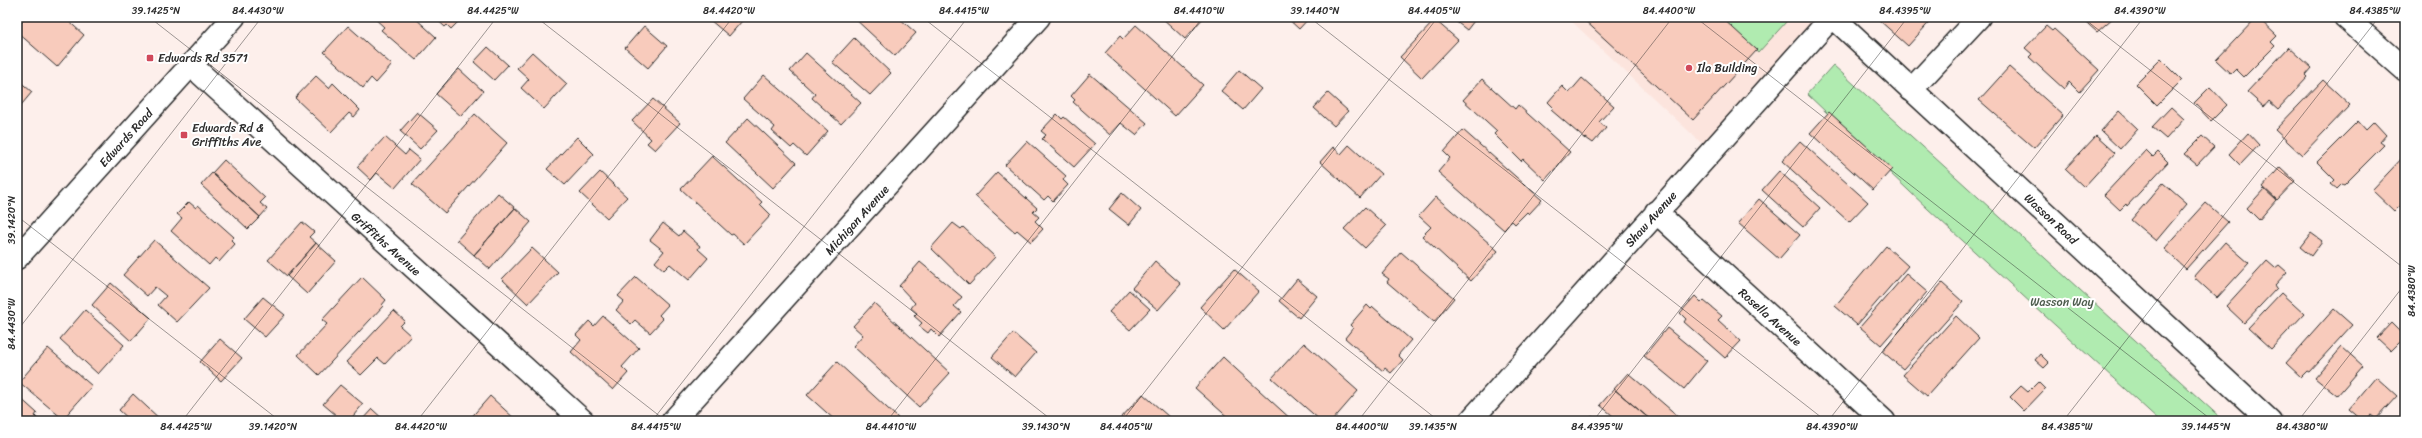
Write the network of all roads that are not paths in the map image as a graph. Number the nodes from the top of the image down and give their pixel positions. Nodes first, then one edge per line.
1 (234, 17) edge
2 (1039, 17) edge
3 (1832, 17) edge
4 (1979, 17) edge
5 (2345, 17) edge
6 (191, 65) junction
7 (2405, 70) edge
8 (1911, 90) junction
9 (1656, 212) junction
10 (17, 258) edge
11 (582, 421) edge
12 (673, 421) edge
13 (1470, 421) edge
14 (1884, 421) edge
15 (2270, 421) edge

1 - 6 street, Edwards Road
2 - 12 street, Michigan Avenue
3 - 8 street, Wasson Road
3 - 9 street, Shaw Avenue
4 - 8 street
5 - 7 street
6 - 10 street, Edwards Road
6 - 11 street, Griffiths Avenue
8 - 15 street, Wasson Road
9 - 13 street, Shaw Avenue
9 - 14 street, Rosella Avenue

